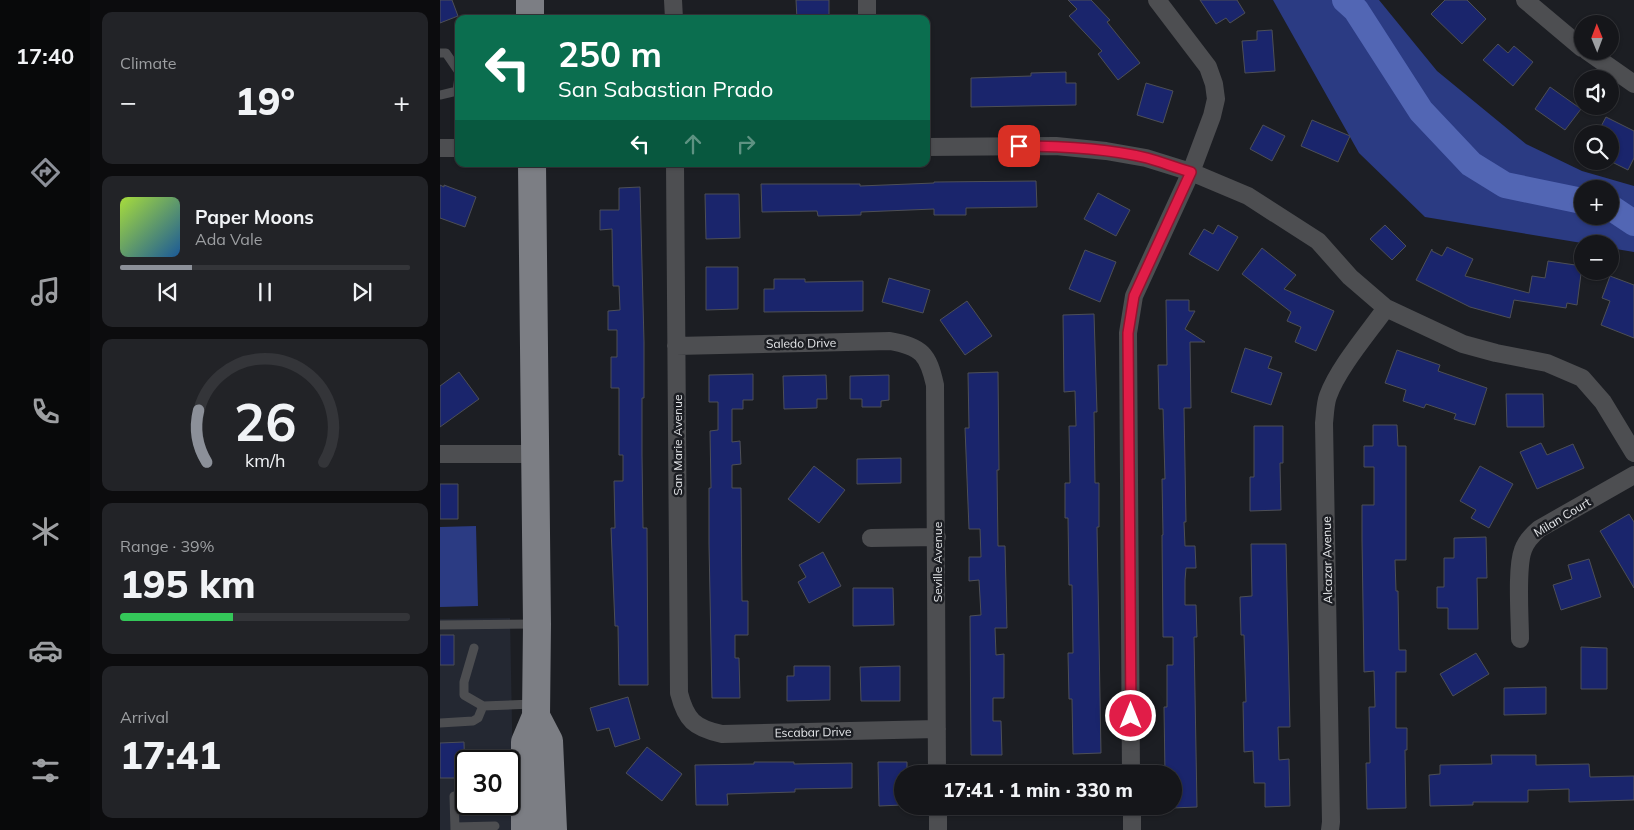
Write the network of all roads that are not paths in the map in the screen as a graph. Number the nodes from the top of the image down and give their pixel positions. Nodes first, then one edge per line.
1 (530, 0) edge
2 (674, 0) edge
3 (866, 0) edge
4 (1156, 0) edge
5 (1525, 0) edge
6 (530, 15) edge
7 (674, 15) edge
8 (867, 15) edge
9 (1574, 41) edge
10 (440, 54) edge
11 (1600, 60) edge
12 (455, 66) edge
13 (1634, 84) edge
14 (455, 91) edge
15 (440, 95) edge
16 (930, 147) edge
17 (440, 148) edge
18 (455, 148) edge
19 (532, 167) edge
20 (675, 167) edge
21 (1191, 172) junction
22 (1386, 308) junction
23 (676, 346) junction
24 (924, 353) joint
25 (1634, 453) edge
26 (440, 454) edge
27 (535, 454) junction
28 (1634, 475) edge
29 (937, 537) junction
30 (871, 538) dead end
31 (537, 624) junction
32 (440, 625) edge
33 (1520, 639) dead end
34 (474, 648) dead end
35 (483, 706) junction
36 (536, 710) junction
37 (440, 723) edge
38 (693, 723) joint
39 (937, 729) junction
40 (525, 761) junction
41 (937, 765) edge
42 (1132, 765) edge
43 (455, 796) edge
44 (938, 815) edge
45 (1132, 815) edge
46 (495, 826) dead end
47 (455, 828) edge
48 (525, 830) edge
49 (539, 830) edge
50 (553, 830) edge
51 (938, 830) edge
52 (1132, 830) edge
53 (1330, 830) edge

1 - 6 main road
2 - 7 street
3 - 8 street
4 - 21 street
5 - 9 street
10 - 12 lane
11 - 13 street
14 - 15 lane
16 - 21 street
17 - 18 street
19 - 27 main road
20 - 23 street, San Marie Avenue
21 - 22 street
21 - 42 street
22 - 25 street
22 - 53 street, Alcazar Avenue
23 - 24 street, Saledo Drive
23 - 38 street, San Marie Avenue
24 - 29 street, Seville Avenue
26 - 27 street
27 - 31 main road
28 - 33 street, Milan Court
29 - 30 street
29 - 39 street, Seville Avenue
31 - 32 lane
31 - 36 main road
34 - 35 lane
35 - 36 lane
35 - 37 lane
36 - 40 main road
36 - 50 main road
38 - 39 street, Escabar Drive
39 - 41 street, Seville Avenue
40 - 48 main road
40 - 49 main road
43 - 47 lane
44 - 51 street
45 - 52 street
46 - 47 lane

